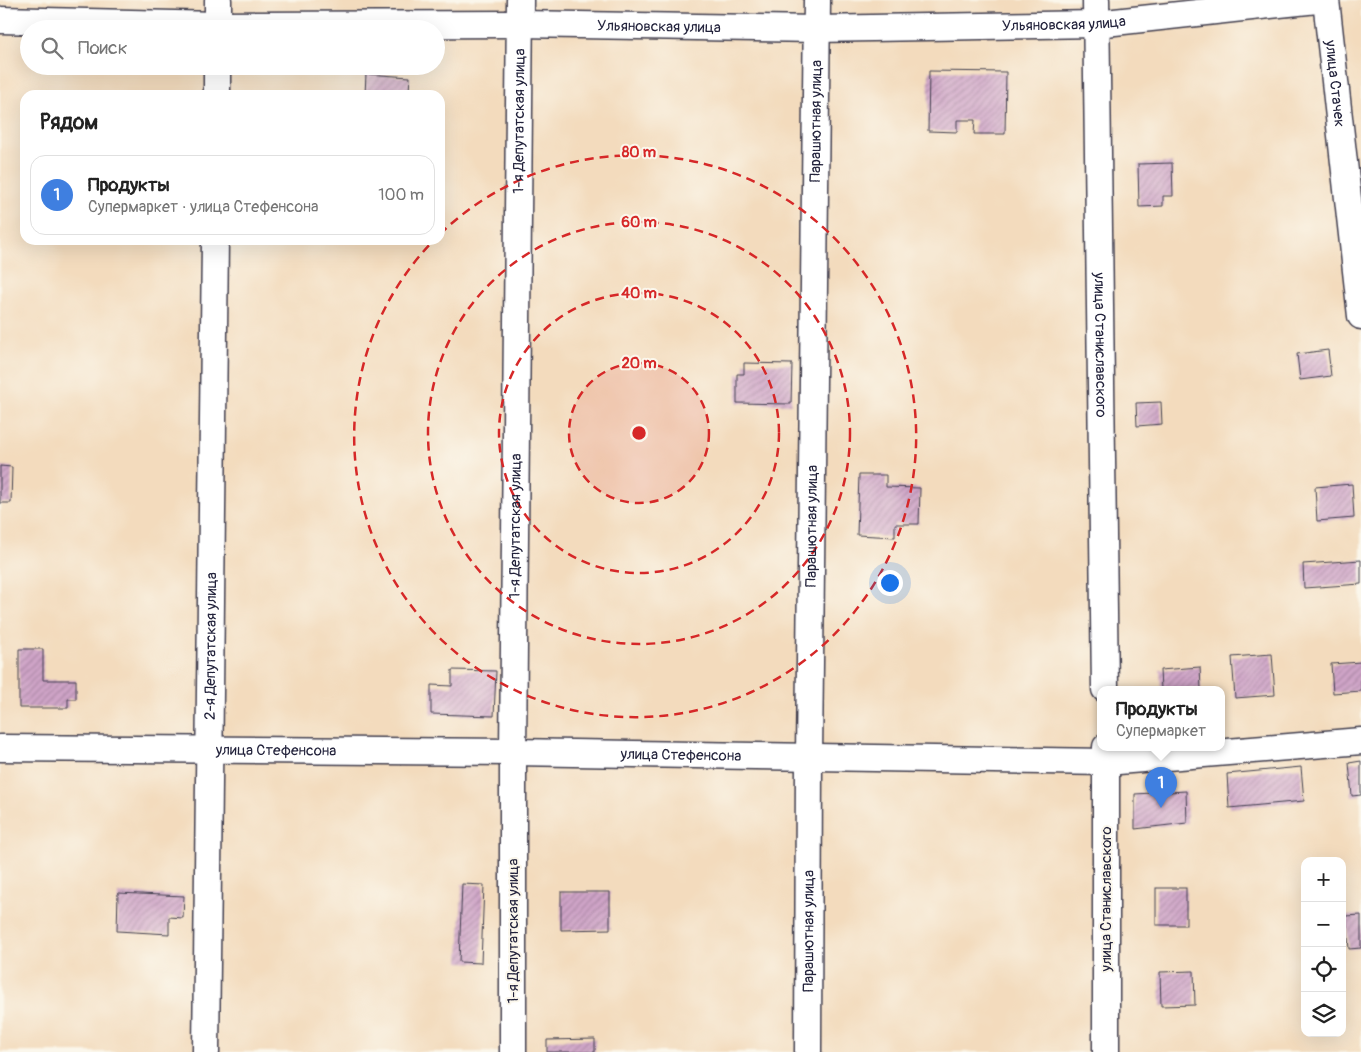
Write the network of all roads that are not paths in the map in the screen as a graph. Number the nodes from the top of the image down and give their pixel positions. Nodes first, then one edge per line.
1 (817, 0) edge
2 (1317, 0) edge
3 (1326, 0) edge
4 (520, 12) edge
5 (1096, 12) edge
6 (218, 18) edge
7 (0, 20) edge
8 (817, 29) junction
9 (217, 75) edge
10 (217, 90) edge
11 (215, 245) edge
12 (1361, 316) edge
13 (1105, 686) edge
14 (1361, 741) edge
15 (0, 748) edge
16 (1225, 748) edge
17 (210, 749) junction
18 (1179, 751) edge
19 (513, 752) junction
20 (1106, 755) edge
21 (809, 757) junction
22 (206, 1052) edge
23 (513, 1052) edge
24 (808, 1052) edge
25 (1106, 1052) edge

1 - 8 street, Парашютная улица
2 - 5 street, Ульяновская улица
3 - 12 street, улица Стачек
4 - 6 street, Ульяновская улица
4 - 8 street, Ульяновская улица
4 - 19 street, 1-я Депутатская улица
5 - 8 street, Ульяновская улица
5 - 13 street, улица Станиславского
6 - 7 street, Ульяновская улица
8 - 21 street, Парашютная улица
9 - 10 street
11 - 17 street, 2-я Депутатская улица
14 - 16 street, улица Стефенсона
15 - 17 street, улица Стефенсона
17 - 19 street, улица Стефенсона
17 - 22 street, 2-я Депутатская улица
18 - 20 street, улица Стефенсона
19 - 21 street, улица Стефенсона
19 - 23 street, 1-я Депутатская улица
20 - 21 street, улица Стефенсона
20 - 25 street, улица Станиславского
21 - 24 street, Парашютная улица

